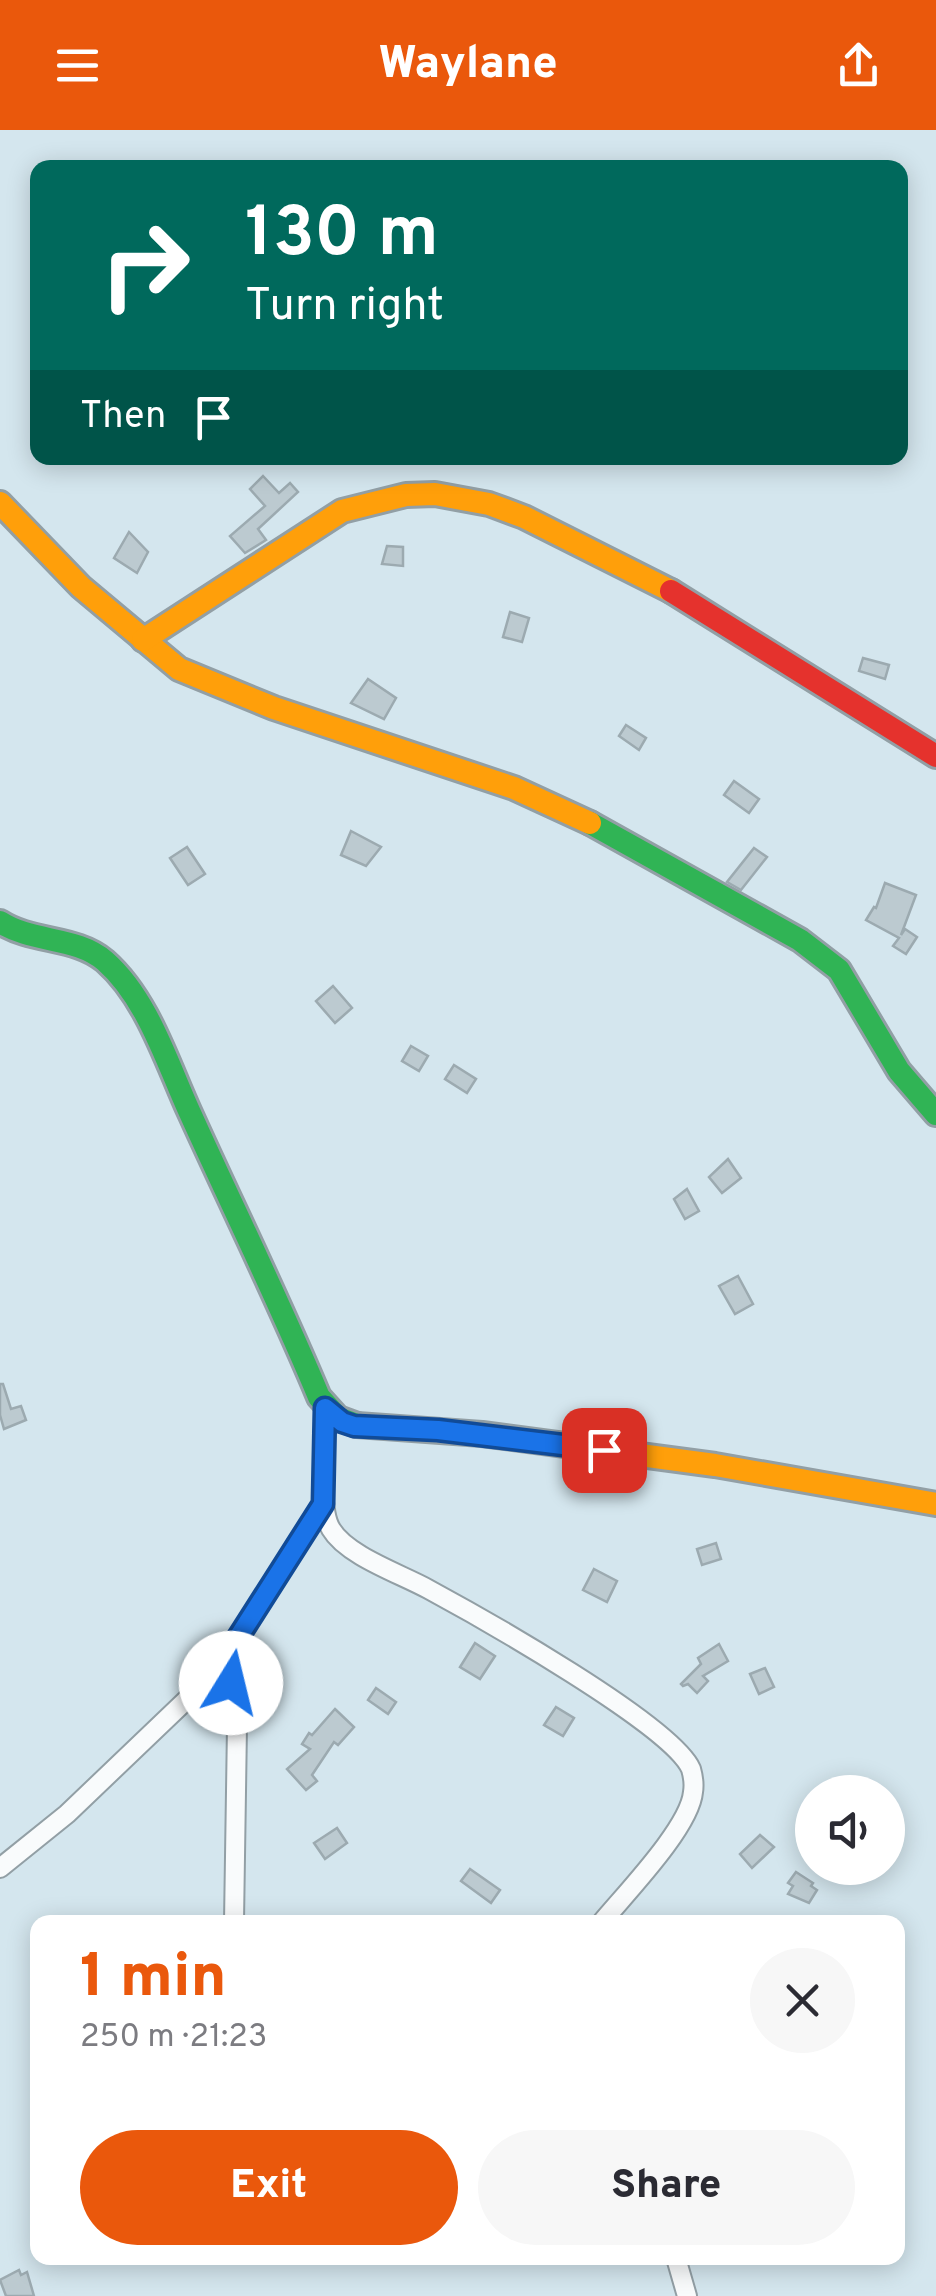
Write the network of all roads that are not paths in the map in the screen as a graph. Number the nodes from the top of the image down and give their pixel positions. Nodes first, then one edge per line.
1 (0, 503) edge
2 (143, 640) junction
3 (936, 756) edge
4 (0, 922) edge
5 (936, 1114) edge
6 (325, 1408) junction
7 (323, 1504) junction
8 (936, 1504) edge
9 (225, 1658) junction
10 (0, 1868) edge
11 (234, 1915) edge
12 (608, 1915) edge
13 (678, 2265) edge
14 (687, 2296) edge

1 - 2 street
2 - 3 street
2 - 5 street
4 - 6 street
6 - 7 street
6 - 8 street
7 - 9 street
7 - 12 street
9 - 10 street
9 - 11 street
13 - 14 street

